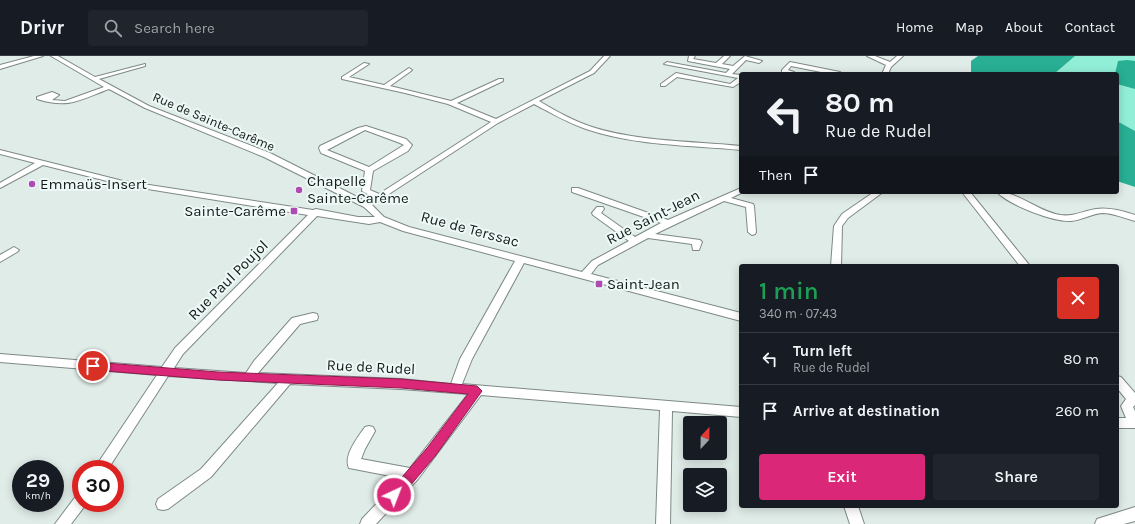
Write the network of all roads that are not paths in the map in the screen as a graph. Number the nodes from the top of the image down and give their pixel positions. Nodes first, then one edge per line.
1 (40, 56) edge
2 (54, 56) edge
3 (606, 56) edge
4 (672, 56) edge
5 (727, 56) edge
6 (870, 56) edge
7 (874, 56) edge
8 (900, 56) edge
9 (690, 60) edge
10 (759, 61) dead end
11 (891, 63) junction
12 (366, 64) dead end
13 (143, 65) dead end
14 (717, 65) junction
15 (0, 67) edge
16 (734, 68) junction
17 (409, 70) dead end
18 (788, 72) edge
19 (830, 72) edge
20 (886, 72) edge
21 (728, 74) junction
22 (739, 77) edge
23 (94, 79) junction
24 (501, 80) dead end
25 (739, 80) edge
26 (386, 86) junction
27 (663, 86) dead end
28 (110, 87) junction
29 (47, 100) dead end
30 (534, 101) junction
31 (451, 103) junction
32 (496, 122) junction
33 (739, 148) edge
34 (0, 152) edge
35 (42, 163) junction
36 (369, 170) junction
37 (0, 186) edge
38 (575, 190) dead end
39 (739, 191) edge
40 (876, 194) edge
41 (968, 194) edge
42 (1005, 194) edge
43 (379, 197) junction
44 (724, 198) junction
45 (367, 205) junction
46 (600, 209) dead end
47 (316, 212) junction
48 (1135, 218) edge
49 (381, 219) junction
50 (358, 220) junction
51 (668, 223) junction
52 (752, 232) dead end
53 (646, 235) junction
54 (635, 241) junction
55 (696, 248) dead end
56 (14, 250) dead end
57 (0, 259) edge
58 (521, 259) junction
59 (836, 264) edge
60 (1023, 264) edge
61 (584, 276) junction
62 (739, 316) edge
63 (312, 317) dead end
64 (0, 358) edge
65 (166, 372) junction
66 (249, 378) junction
67 (287, 379) junction
68 (1119, 382) edge
69 (455, 388) junction
70 (477, 391) junction
71 (1134, 399) edge
72 (666, 407) junction
73 (739, 412) edge
74 (1127, 413) edge
75 (1119, 423) edge
76 (1135, 423) edge
77 (369, 431) dead end
78 (107, 460) edge
79 (413, 475) junction
80 (163, 504) dead end
81 (852, 508) edge
82 (72, 511) edge
83 (1135, 514) edge
84 (62, 524) edge
85 (367, 524) edge
86 (663, 524) edge
87 (857, 524) edge
88 (1102, 524) edge

1 - 15 street
2 - 23 street, Rue de Sainte-Carême
3 - 30 street
4 - 21 street
5 - 14 street
6 - 11 street
7 - 11 street
8 - 11 street
9 - 14 street
10 - 16 street
11 - 20 street
12 - 26 street
13 - 23 street
14 - 16 street
16 - 21 street
17 - 26 street
18 - 19 street
21 - 22 street
23 - 28 street, Rue de Sainte-Carême
24 - 31 street
25 - 27 street
26 - 31 street
28 - 29 street
28 - 45 street, Rue de Sainte-Carême
30 - 32 street
30 - 33 street
31 - 32 street
32 - 43 street
34 - 35 street, Rue de Terssac
35 - 37 street
35 - 47 street, Rue de Terssac
36 - 36 street
36 - 43 street
38 - 51 street
39 - 44 street, Rue Saint-Jean
40 - 59 street
41 - 60 street
42 - 48 street
43 - 45 street
44 - 51 street, Rue Saint-Jean
44 - 52 street
45 - 49 street, Rue de Sainte-Carême
45 - 50 street
46 - 54 street
47 - 50 street, Rue de Terssac
47 - 65 street, Rue Paul Poujol
49 - 50 street, Rue de Terssac
49 - 58 street, Rue de Terssac
51 - 53 street, Rue Saint-Jean
53 - 54 street, Rue Saint-Jean
53 - 55 street
54 - 61 street, Rue Saint-Jean
56 - 57 street
58 - 61 street, Rue de Terssac
58 - 69 street
61 - 62 street, Rue de Terssac
63 - 66 street
64 - 65 street, Rue de Rudel
65 - 66 street, Rue de Rudel
65 - 78 street, Rue Paul Poujol
66 - 67 street, Rue de Rudel
67 - 69 street, Rue de Rudel
67 - 80 street
68 - 71 street
69 - 70 street, Rue de Rudel
70 - 72 street, Rue de Rudel
70 - 79 street
71 - 74 street
72 - 73 street, Rue de Rudel
72 - 86 street
75 - 76 street
77 - 79 street
79 - 85 street
81 - 87 street
82 - 84 street
83 - 88 street

